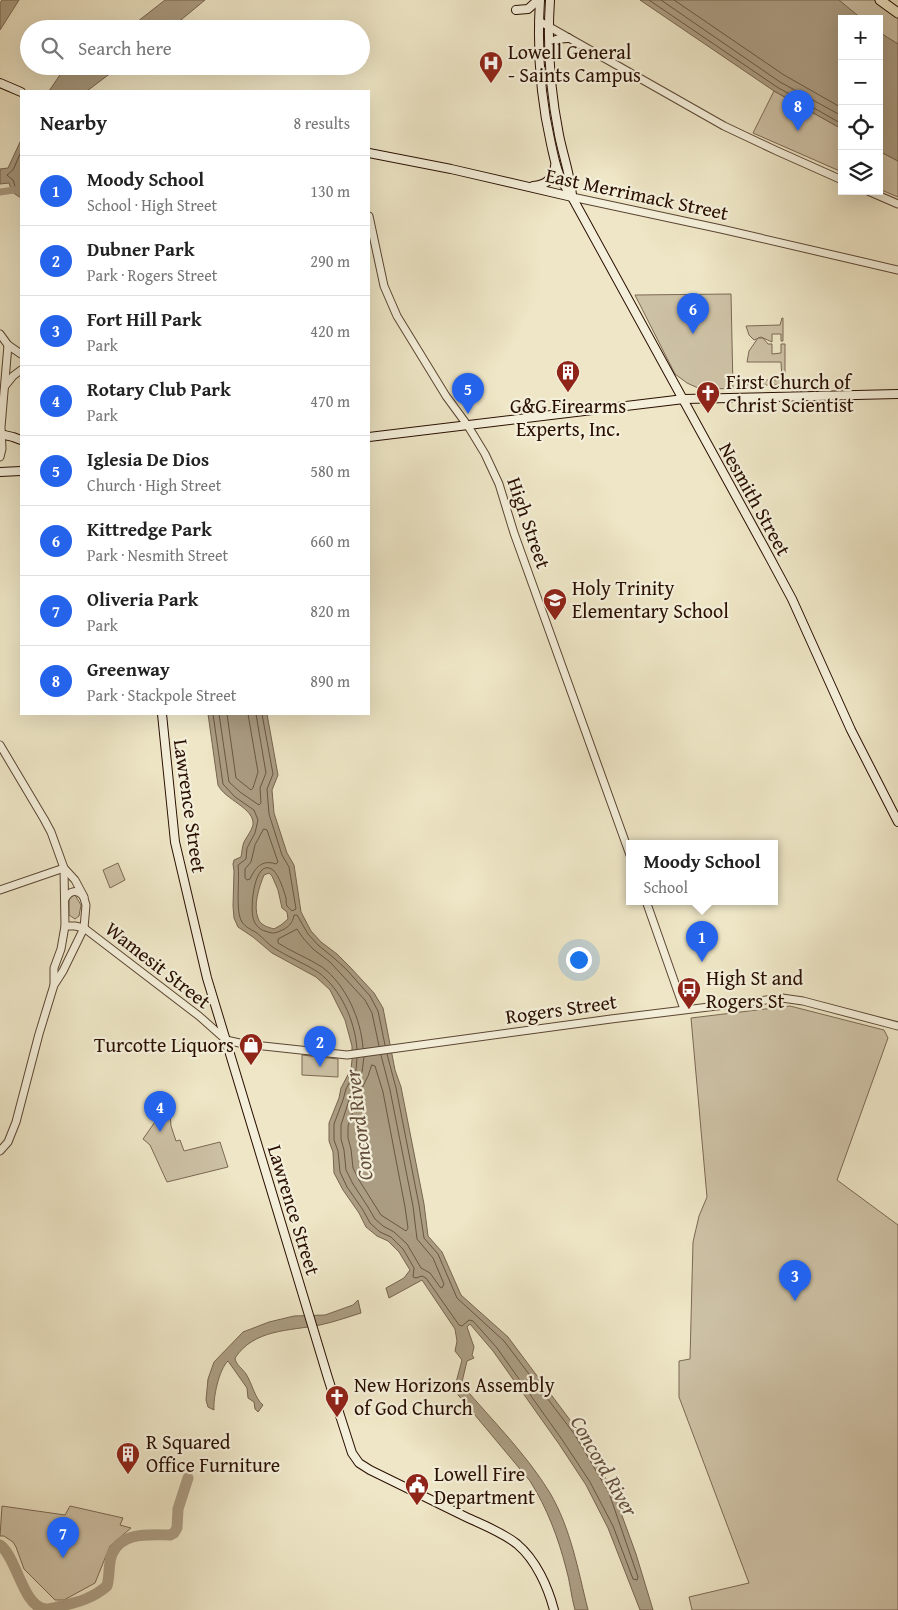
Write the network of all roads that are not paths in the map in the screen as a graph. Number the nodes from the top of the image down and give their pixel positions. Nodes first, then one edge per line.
1 (539, 0) edge
2 (550, 0) edge
3 (880, 0) edge
4 (516, 10) dead end
5 (898, 13) edge
6 (539, 21) junction
7 (548, 27) junction
8 (568, 38) junction
9 (548, 51) junction
10 (0, 83) edge
11 (20, 92) edge
12 (370, 153) edge
13 (555, 160) junction
14 (838, 178) edge
15 (526, 186) junction
16 (877, 195) edge
17 (572, 197) junction
18 (898, 204) edge
19 (370, 221) edge
20 (898, 270) edge
21 (0, 334) edge
22 (4, 344) edge
23 (20, 353) edge
24 (20, 371) edge
25 (5, 386) junction
26 (898, 394) edge
27 (684, 399) junction
28 (468, 426) junction
29 (1, 434) edge
30 (370, 437) edge
31 (20, 440) edge
32 (0, 457) edge
33 (20, 471) edge
34 (0, 472) edge
35 (162, 715) edge
36 (0, 745) edge
37 (898, 822) edge
38 (626, 844) edge
39 (64, 868) junction
40 (0, 890) edge
41 (84, 897) junction
42 (65, 899) junction
43 (647, 905) edge
44 (66, 926) junction
45 (84, 928) junction
46 (54, 985) junction
47 (684, 1009) junction
48 (898, 1026) edge
49 (226, 1040) junction
50 (0, 1151) edge
51 (554, 1610) edge

1 - 4 main road
1 - 6 main road, Nesmith Street
2 - 7 main road, Nesmith Street
3 - 5 main road
6 - 7 street
6 - 13 main road, Nesmith Street
7 - 8 street
7 - 9 main road, Nesmith Street
8 - 9 main road
8 - 14 street
9 - 17 main road, Nesmith Street
10 - 11 main road
12 - 15 main road, East Merrimack Street
13 - 15 main road
13 - 17 main road, Nesmith Street
15 - 17 main road, East Merrimack Street
16 - 18 street
17 - 20 street, East Merrimack Street
17 - 27 main road, Nesmith Street
19 - 28 street, High Street
21 - 22 street
22 - 23 street
22 - 25 street
24 - 25 street
25 - 29 street
26 - 27 main road
27 - 28 main road
27 - 37 main road, Nesmith Street
28 - 30 main road
28 - 38 street, High Street
29 - 31 main road
29 - 32 street
33 - 34 main road
35 - 49 main road, Lawrence Street
36 - 39 street
39 - 40 street
39 - 41 street
39 - 42 street
41 - 42 street
41 - 45 street
42 - 44 street
43 - 47 street
44 - 45 street, Wamesit Street
44 - 46 street
45 - 46 street
45 - 49 street, Wamesit Street
46 - 50 street
47 - 48 street, Rogers Street
47 - 49 street, Rogers Street
49 - 51 main road, Lawrence Street

